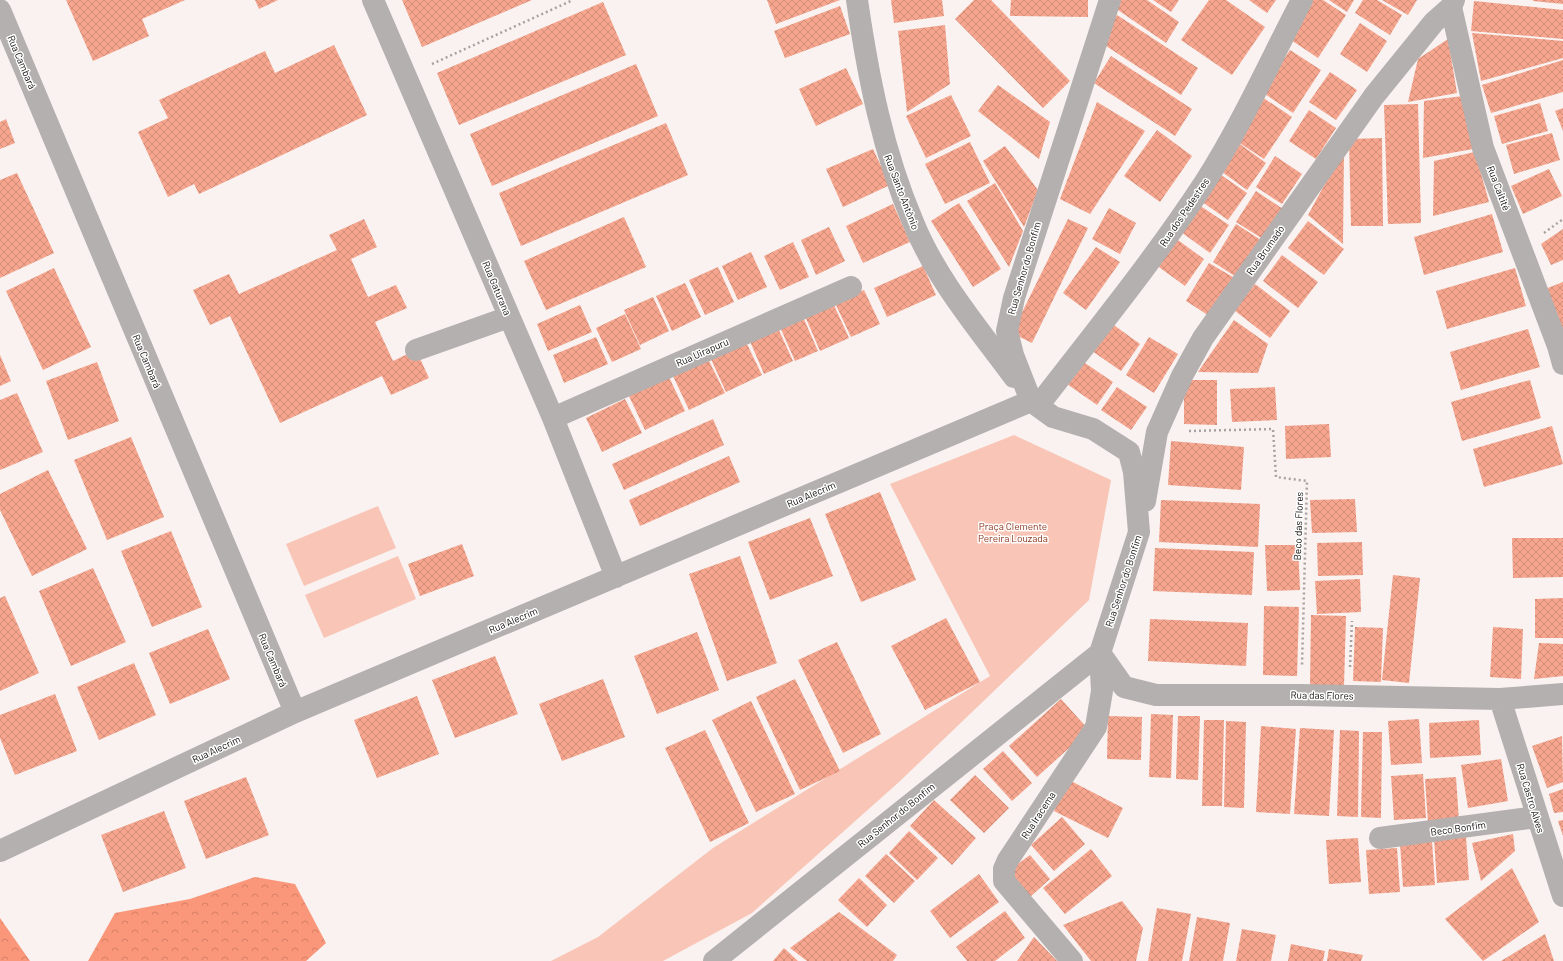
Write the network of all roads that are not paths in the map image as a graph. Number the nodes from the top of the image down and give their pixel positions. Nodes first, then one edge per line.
1 (373, 0) edge
2 (857, 0) edge
3 (1110, 0) edge
4 (1302, 0) edge
5 (1453, 4) edge
6 (0, 10) edge
7 (851, 287) dead end
8 (509, 317) junction
9 (416, 350) dead end
10 (1561, 352) edge
11 (1035, 404) junction
12 (553, 418) junction
13 (1139, 532) junction
14 (616, 577) junction
15 (1100, 652) junction
16 (1563, 694) edge
17 (1500, 699) junction
18 (294, 712) junction
19 (1537, 817) junction
20 (1380, 838) dead end
21 (0, 850) edge
22 (1563, 896) edge
23 (714, 961) edge
24 (1072, 961) edge

1 - 8 street, Rua Gaturana
2 - 11 street, Rua Santo Antônio
3 - 11 street, Rua Senhor do Bonfim
4 - 11 street, Rua dos Pedestres
5 - 10 street, Rua Caitité
5 - 13 street, Rua Brumado
6 - 18 street, Rua Cambará
7 - 12 street, Rua Uirapuru
8 - 9 street
8 - 12 street, Rua Gaturana
11 - 13 street, Rua Senhor do Bonfim
11 - 14 street, Rua Alecrim
12 - 14 street, Rua Gaturana
13 - 15 street, Rua Senhor do Bonfim
14 - 18 street, Rua Alecrim
15 - 17 street, Rua das Flores
15 - 23 street, Rua Senhor do Bonfim
15 - 24 street, Rua Iracema
16 - 17 street, Rua das Flores
17 - 19 street, Rua Castro Alves
18 - 21 street, Rua Alecrim
19 - 20 street, Beco Bonfim
19 - 22 street, Rua Castro Alves

